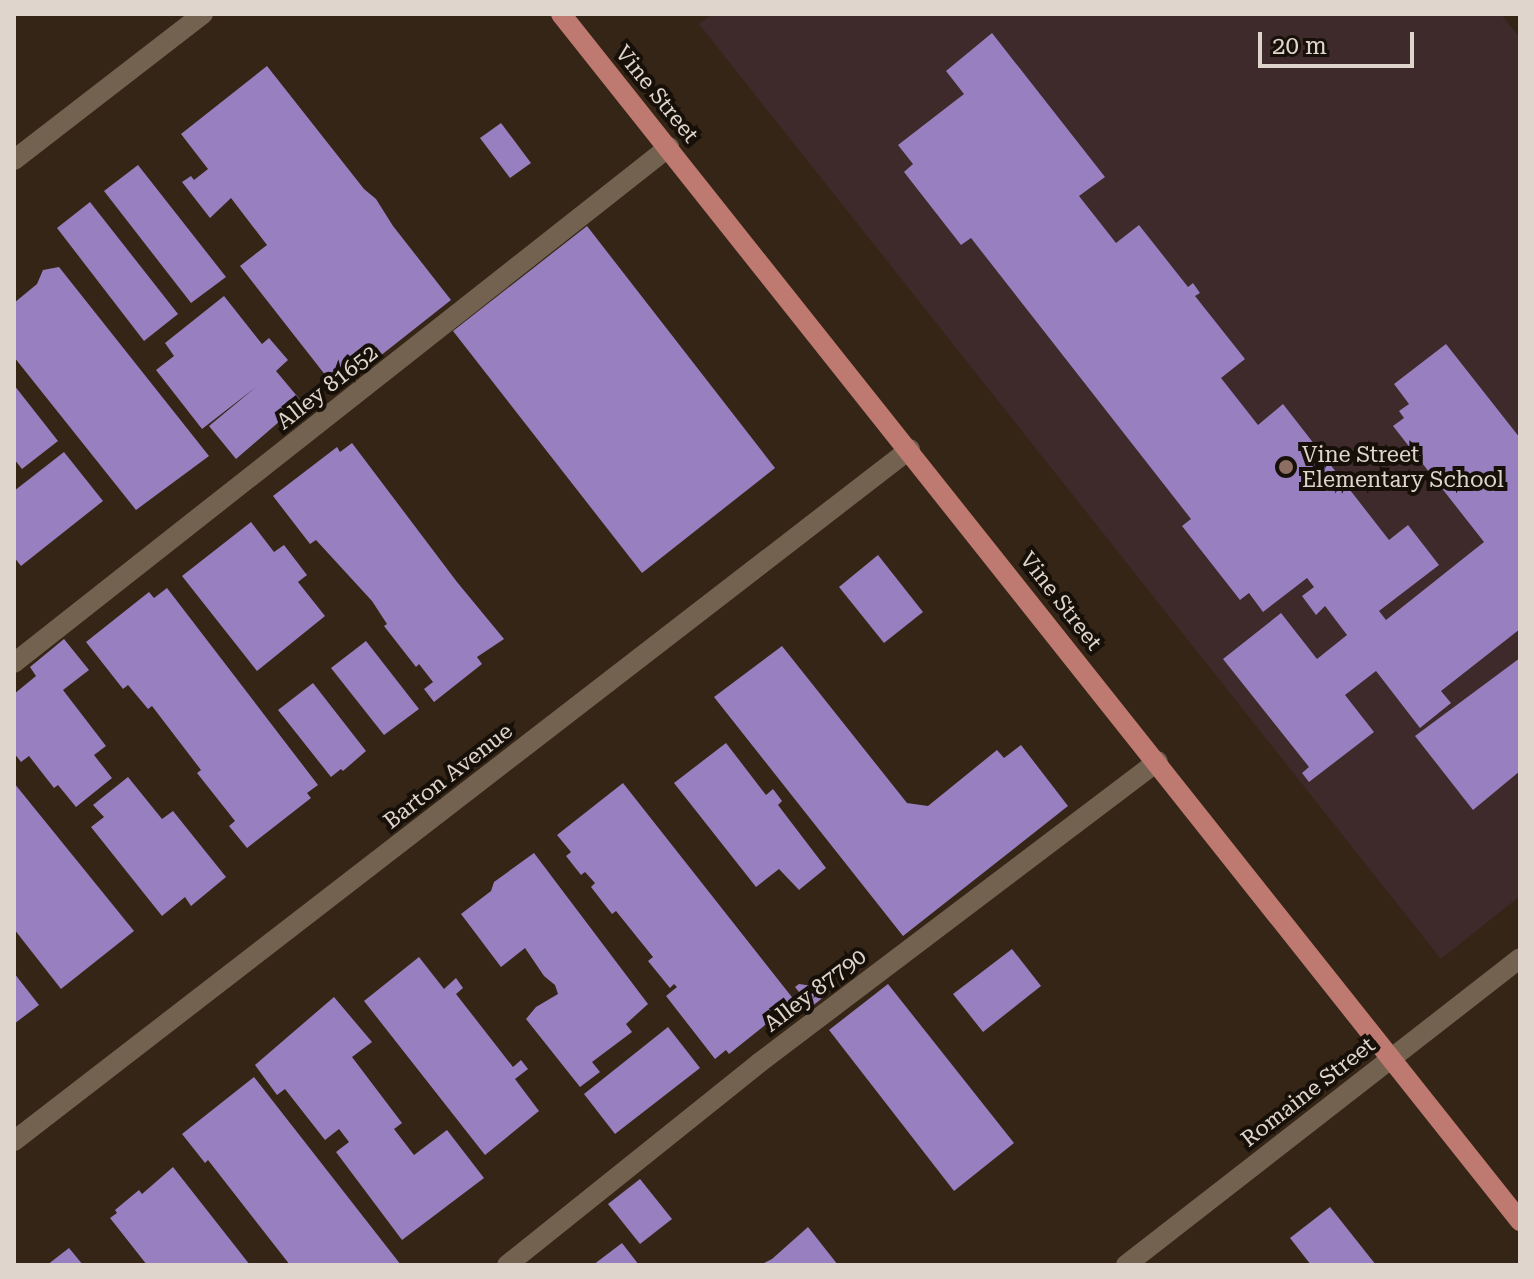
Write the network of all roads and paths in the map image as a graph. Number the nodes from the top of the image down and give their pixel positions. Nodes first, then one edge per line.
1 (203, 14) edge
2 (561, 14) edge
3 (669, 147) junction
4 (14, 160) edge
5 (910, 449) junction
6 (14, 663) edge
7 (1158, 761) junction
8 (1520, 958) edge
9 (1392, 1056) junction
10 (14, 1141) edge
11 (1520, 1221) edge
12 (507, 1265) edge
13 (1126, 1265) edge

1 - 4 street
2 - 3 main road, Vine Street
3 - 5 main road, Vine Street
3 - 6 street, Alley 81652
5 - 7 main road, Vine Street
5 - 10 street, Barton Avenue
7 - 9 main road, Vine Street
7 - 12 street, Alley 87790
8 - 9 street, Romaine Street
9 - 11 main road, Vine Street
9 - 13 street, Romaine Street

